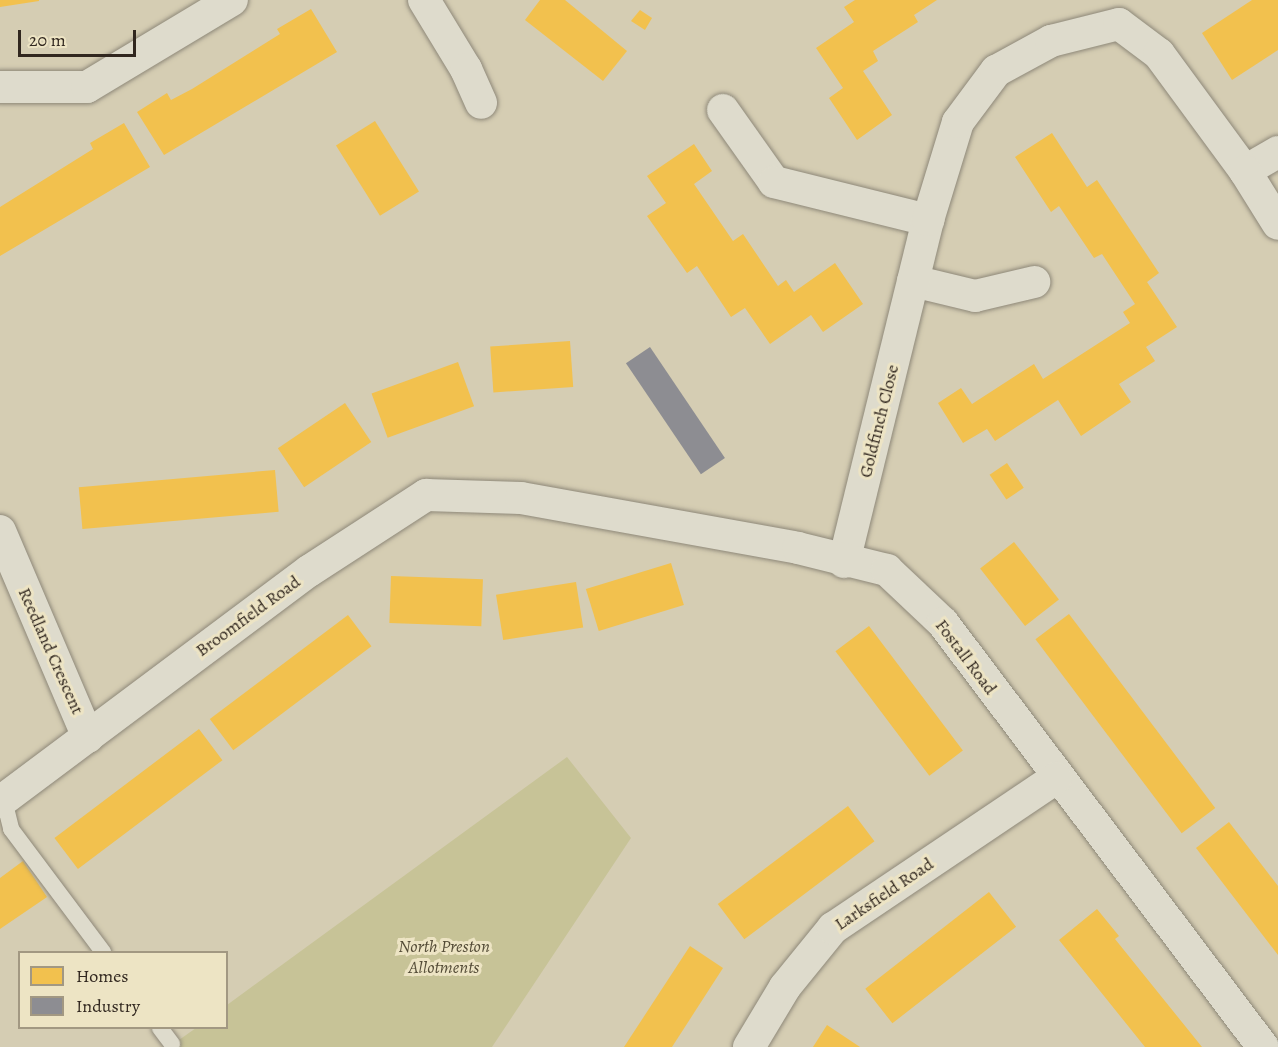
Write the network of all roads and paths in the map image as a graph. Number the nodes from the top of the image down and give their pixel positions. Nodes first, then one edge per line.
1 (232, 0) edge
2 (424, 0) edge
3 (1123, 12) edge
4 (0, 87) edge
5 (481, 103) dead end
6 (723, 110) dead end
7 (1278, 152) edge
8 (1245, 171) junction
9 (928, 220) junction
10 (1278, 224) edge
11 (913, 281) junction
12 (1034, 282) dead end
13 (521, 498) joint
14 (0, 531) edge
15 (844, 562) junction
16 (88, 737) junction
17 (1056, 778) junction
18 (2, 801) edge
19 (102, 951) edge
20 (161, 1029) edge
21 (172, 1044) dead end
22 (749, 1047) edge
23 (1263, 1047) edge

1 - 4 street
2 - 5 street
3 - 8 street, Goldfinch Close
3 - 9 street, Goldfinch Close
6 - 9 street
7 - 8 street
8 - 10 street, Goldfinch Close
9 - 11 street, Goldfinch Close
11 - 12 street
11 - 15 street, Goldfinch Close
13 - 15 street, Fostall Road
13 - 16 street, Broomfield Road
14 - 16 street, Reedland Crescent
15 - 17 street, Fostall Road
16 - 18 street, Broomfield Road
17 - 22 street, Larksfield Road
17 - 23 street, Fostall Road
18 - 19 lane
20 - 21 lane

